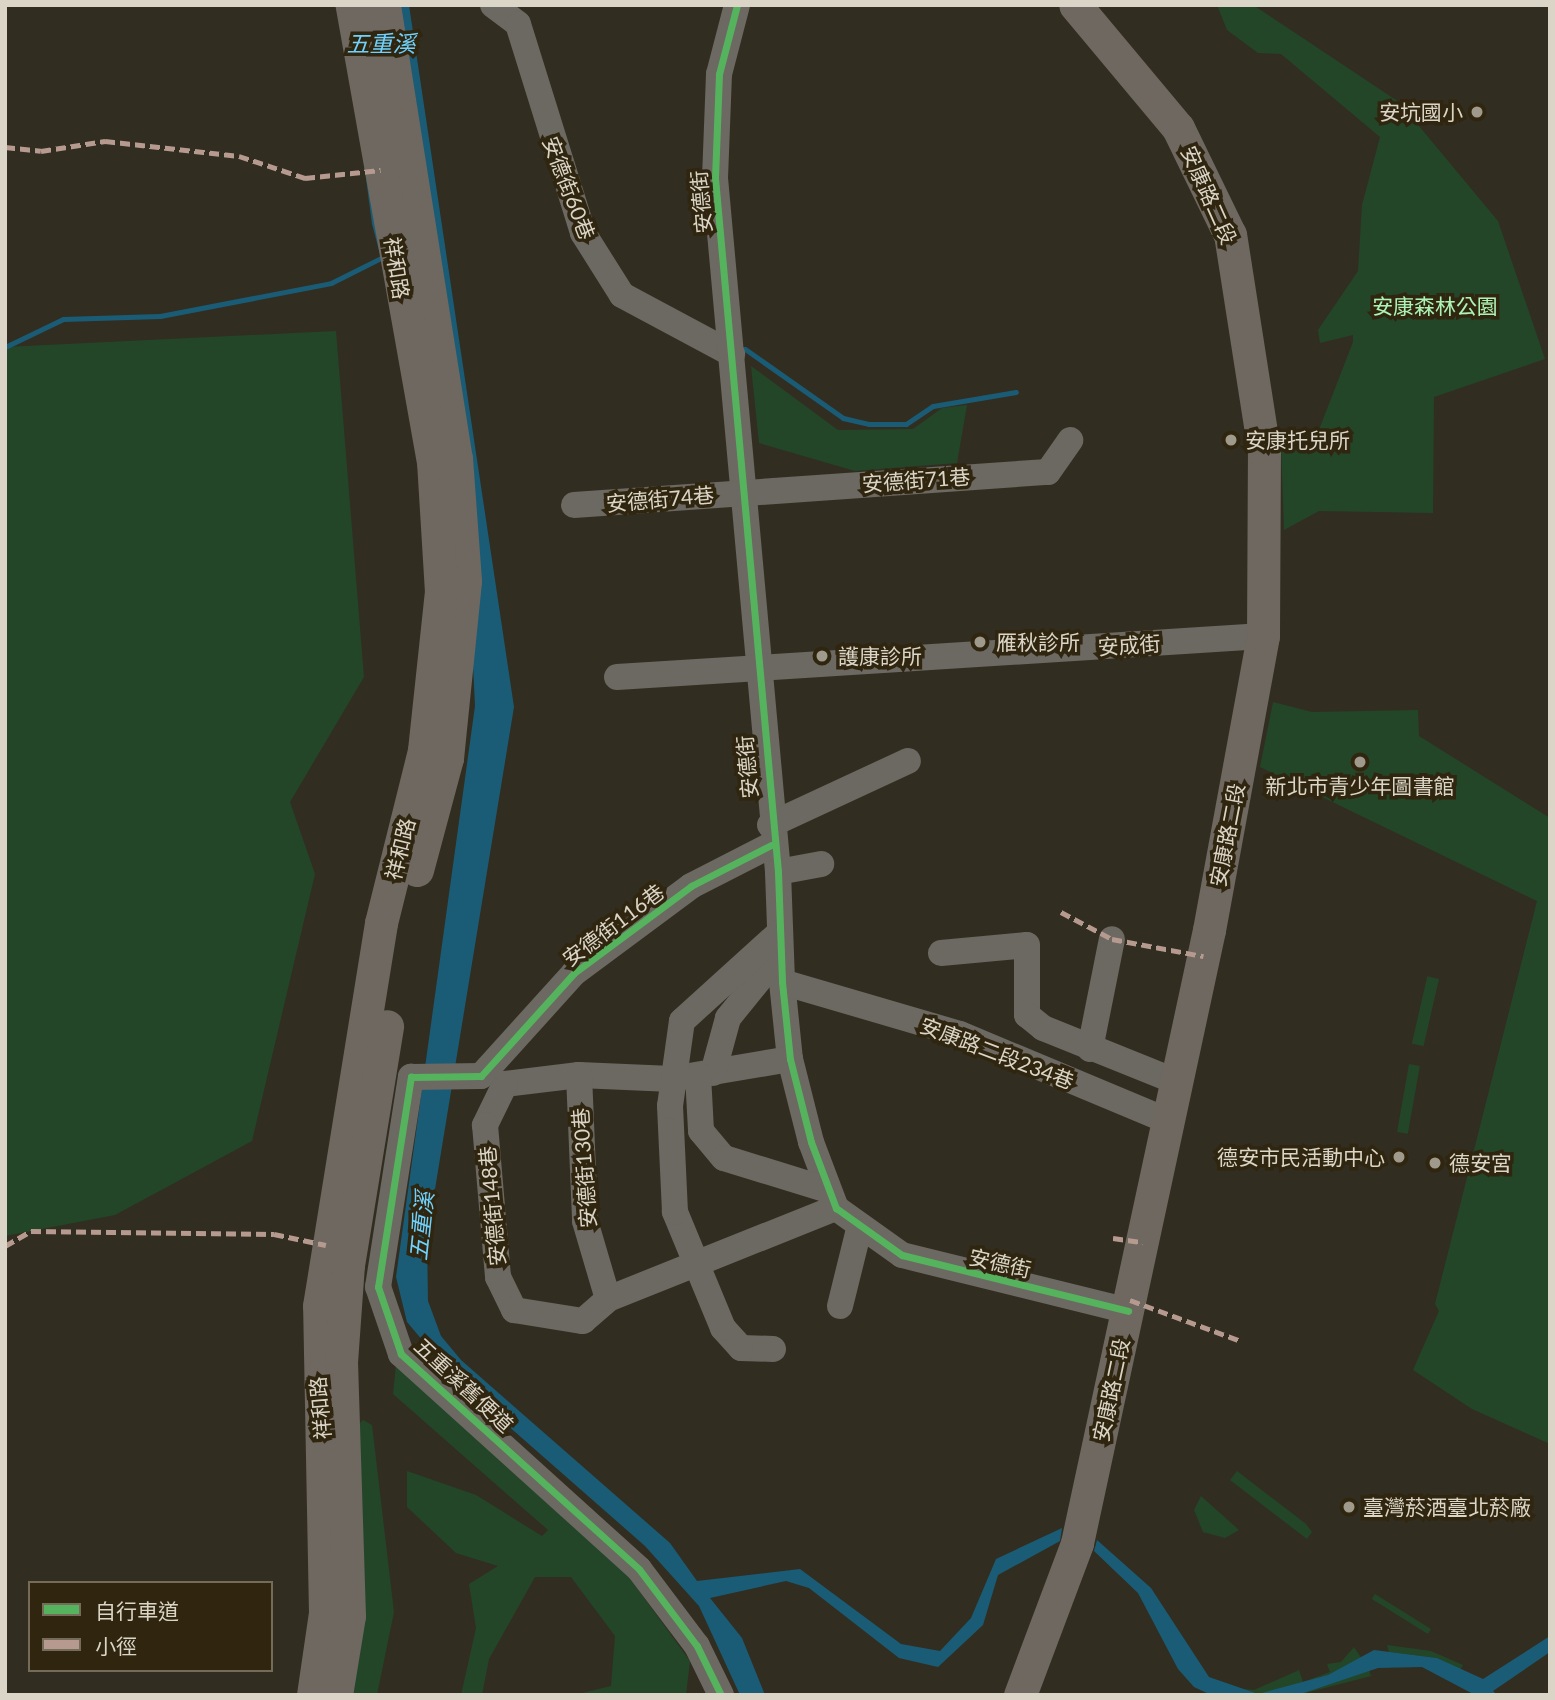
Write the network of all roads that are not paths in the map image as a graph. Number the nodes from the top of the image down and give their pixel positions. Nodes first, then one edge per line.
1 (352, 5) edge
2 (384, 5) edge
3 (493, 5) edge
4 (737, 5) edge
5 (1075, 5) edge
6 (405, 238) junction
7 (733, 354) junction
8 (1070, 440) dead end
9 (746, 492) junction
10 (447, 496) junction
11 (574, 505) dead end
12 (1263, 636) junction
13 (757, 668) junction
14 (617, 677) dead end
15 (908, 761) dead end
16 (771, 835) junction
17 (821, 864) dead end
18 (778, 873) junction
19 (1112, 939) dead end
20 (779, 944) junction
21 (941, 953) dead end
22 (782, 982) junction
23 (1090, 1049) junction
24 (790, 1059) junction
25 (706, 1074) junction
26 (579, 1076) junction
27 (672, 1079) junction
28 (462, 1081) joint
29 (1175, 1081) junction
30 (1168, 1121) junction
31 (832, 1199) junction
32 (859, 1229) junction
33 (695, 1261) junction
34 (608, 1299) junction
35 (840, 1306) dead end
36 (1128, 1311) junction
37 (773, 1349) dead end
38 (313, 1695) edge
39 (336, 1695) edge
40 (721, 1695) edge
41 (1020, 1695) edge

1 - 6 main road, 祥和路
2 - 6 main road, 祥和路
3 - 7 street, 安德街60巷
4 - 7 street, 安德街
5 - 12 main road, 安康路二段
6 - 10 main road, 祥和路
7 - 9 street, 安德街
8 - 9 street, 安德街71巷
9 - 11 street, 安德街74巷
9 - 13 street, 安德街
10 - 38 main road, 祥和路
10 - 39 main road, 祥和路
12 - 13 street, 安成街
12 - 29 main road, 安康路二段
13 - 14 street, 安成街
13 - 16 street, 安德街
15 - 16 street, 安德街116巷
16 - 18 street, 安德街
16 - 28 street, 安德街116巷
17 - 18 street
18 - 20 street, 安德街
19 - 23 street
20 - 22 street, 安德街
20 - 25 street
20 - 27 street
21 - 23 street
22 - 24 street, 安德街
22 - 30 street, 安康路二段234巷
23 - 29 street
24 - 25 street, 安德街148巷
24 - 31 street, 安德街
25 - 27 street, 安德街148巷
25 - 31 street
26 - 27 street, 安德街148巷
26 - 34 street, 安德街130巷
26 - 34 street, 安德街148巷
27 - 33 street
28 - 40 street, 五重溪舊便道
29 - 30 main road, 安康路二段
30 - 36 main road, 安康路二段
31 - 32 street, 安德街
31 - 33 street, 安德街148巷
32 - 35 street
32 - 36 street, 安德街
33 - 34 street, 安德街148巷
33 - 37 street
36 - 41 main road, 安康路二段

